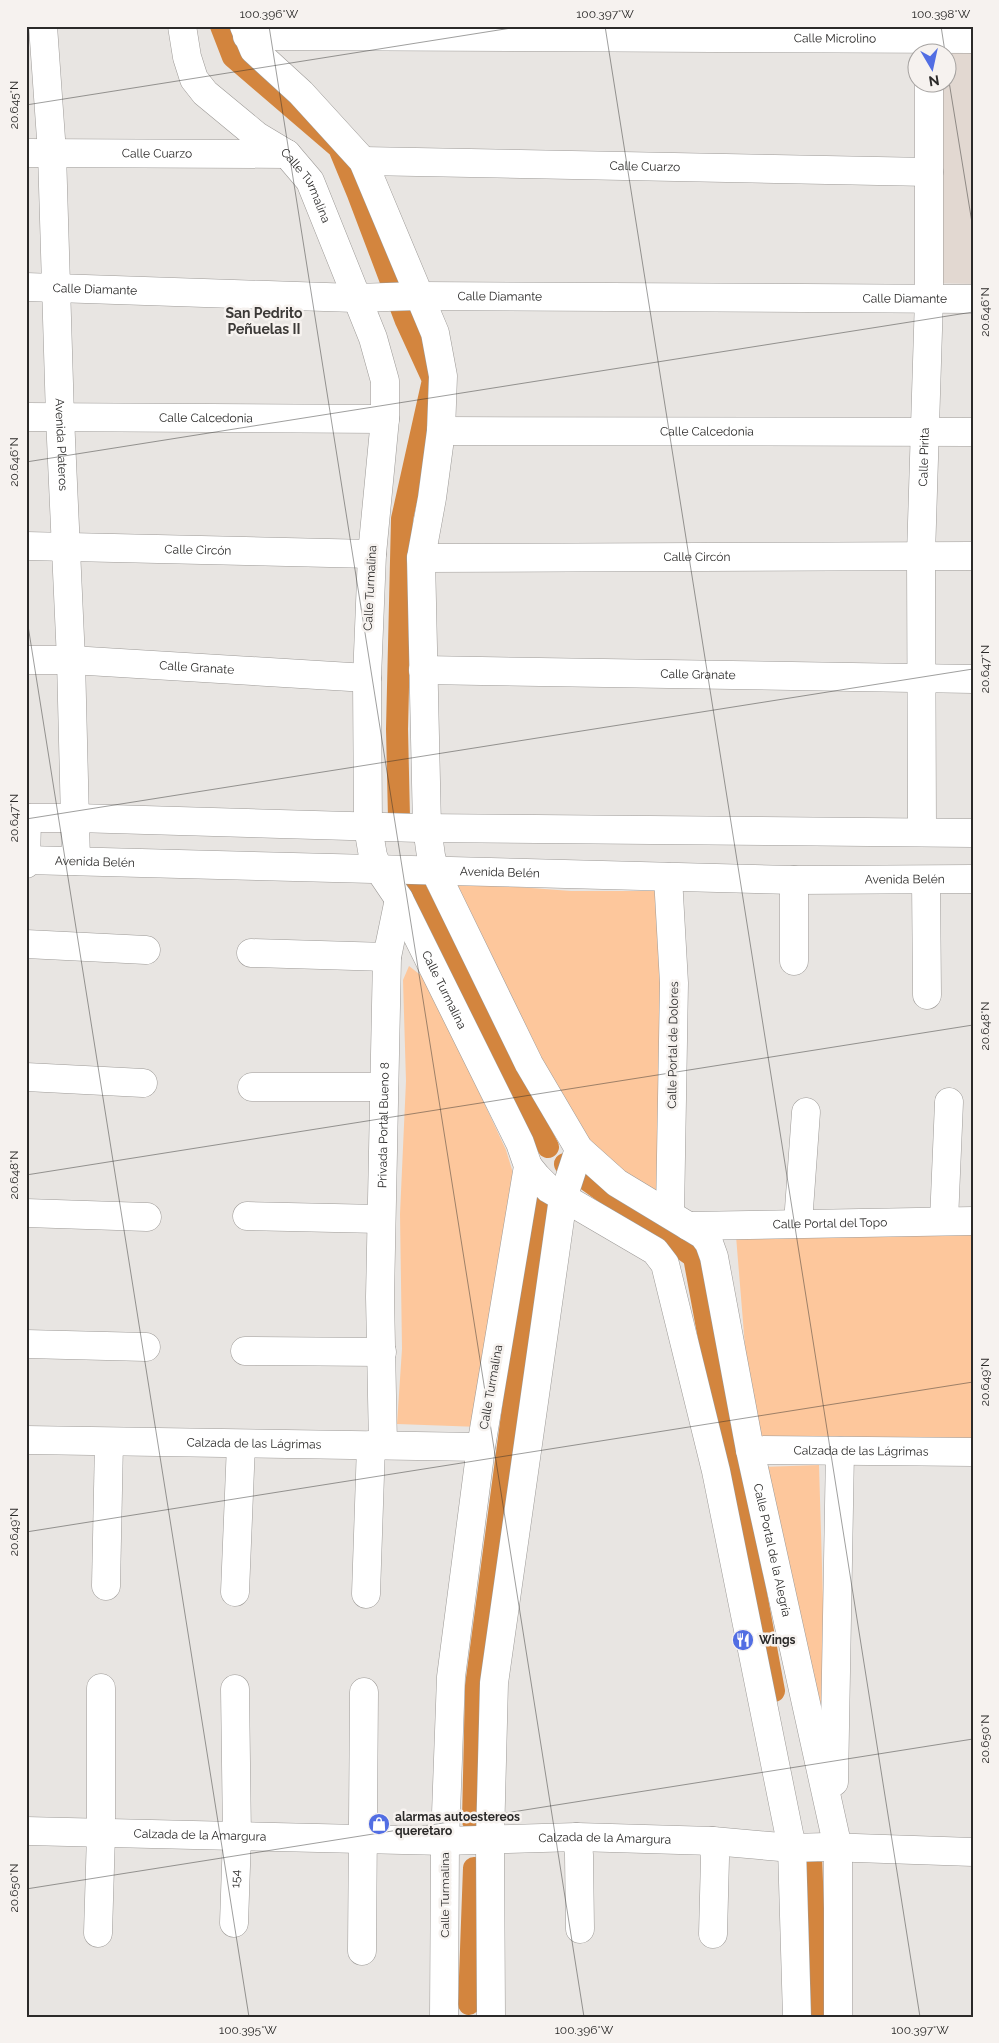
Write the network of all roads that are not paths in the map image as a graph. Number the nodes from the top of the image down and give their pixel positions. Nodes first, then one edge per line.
1 (182, 26) edge
2 (38, 30) edge
3 (245, 31) edge
4 (929, 39) edge
5 (973, 39) edge
6 (929, 92) edge
7 (39, 153) edge
8 (287, 154) junction
9 (363, 161) junction
10 (929, 172) junction
11 (26, 287) edge
12 (56, 288) junction
13 (387, 297) junction
14 (929, 298) junction
15 (973, 299) edge
16 (26, 417) edge
17 (60, 417) junction
18 (385, 419) junction
19 (441, 431) junction
20 (924, 432) junction
21 (973, 432) edge
22 (26, 546) edge
23 (66, 546) junction
24 (372, 554) junction
25 (921, 555) junction
26 (973, 556) edge
27 (421, 558) junction
28 (26, 660) edge
29 (71, 660) junction
30 (424, 670) junction
31 (922, 677) junction
32 (366, 678) junction
33 (973, 678) edge
34 (27, 818) edge
35 (76, 818) junction
36 (368, 827) junction
37 (427, 828) junction
38 (922, 832) junction
39 (973, 833) edge
40 (26, 860) edge
41 (76, 861) junction
42 (26, 864) edge
43 (378, 868) junction
44 (435, 871) junction
45 (668, 877) junction
46 (973, 879) edge
47 (794, 880) junction
48 (926, 880) junction
49 (399, 899) junction
50 (26, 944) edge
51 (146, 950) dead end
52 (251, 953) dead end
53 (387, 957) junction
54 (794, 961) dead end
55 (927, 995) dead end
56 (26, 1077) edge
57 (143, 1083) dead end
58 (252, 1087) dead end
59 (384, 1087) junction
60 (950, 1102) dead end
61 (806, 1112) dead end
62 (579, 1149) junction
63 (528, 1166) junction
64 (563, 1198) junction
65 (26, 1213) edge
66 (247, 1216) dead end
67 (147, 1218) dead end
68 (380, 1219) junction
69 (679, 1220) junction
70 (973, 1220) edge
71 (944, 1221) junction
72 (798, 1223) junction
73 (26, 1344) edge
74 (146, 1347) dead end
75 (244, 1351) dead end
76 (382, 1352) junction
77 (26, 1440) edge
78 (110, 1442) junction
79 (241, 1444) junction
80 (377, 1445) junction
81 (481, 1448) junction
82 (750, 1450) junction
83 (840, 1451) junction
84 (973, 1452) edge
85 (106, 1586) dead end
86 (235, 1592) dead end
87 (366, 1594) dead end
88 (101, 1688) dead end
89 (235, 1689) dead end
90 (364, 1692) dead end
91 (26, 1831) edge
92 (101, 1834) junction
93 (236, 1837) junction
94 (577, 1837) junction
95 (361, 1838) junction
96 (835, 1838) junction
97 (490, 1839) junction
98 (445, 1841) junction
99 (713, 1841) junction
100 (792, 1848) junction
101 (973, 1852) edge
102 (234, 1923) dead end
103 (580, 1929) dead end
104 (98, 1933) dead end
105 (713, 1934) dead end
106 (362, 1951) dead end
107 (444, 2017) edge
108 (491, 2017) edge
109 (797, 2017) edge
110 (838, 2017) edge

1 - 8 street, Calle Turmalina
2 - 7 street, Avenida Plateros
3 - 4 street, Calle Microlino
3 - 9 street, Calle Turmalina
4 - 5 street, Calle Microlino
6 - 10 street, Calle Pirita
7 - 8 street, Calle Cuarzo
7 - 12 street, Avenida Plateros
8 - 13 street, Calle Turmalina
9 - 10 street, Calle Cuarzo
9 - 13 street, Calle Turmalina
10 - 14 street, Calle Pirita
11 - 12 street, Calle Diamante
12 - 13 street, Calle Diamante
12 - 17 street, Avenida Plateros
13 - 14 street, Calle Diamante
13 - 18 street, Calle Turmalina
13 - 19 street, Calle Turmalina
14 - 15 street, Calle Diamante
14 - 20 street, Calle Pirita
16 - 17 street, Calle Calcedonia
17 - 18 street, Calle Calcedonia
17 - 23 street, Avenida Plateros
18 - 24 street, Calle Turmalina
19 - 20 street, Calle Calcedonia
19 - 27 street, Calle Turmalina
20 - 21 street, Calle Calcedonia
20 - 25 street, Calle Pirita
22 - 23 street, Calle Circón
23 - 24 street, Calle Circón
23 - 29 street, Avenida Plateros
24 - 32 street, Calle Turmalina
25 - 26 street, Calle Circón
25 - 27 street, Calle Circón
25 - 31 street, Calle Pirita
27 - 30 street, Calle Turmalina
28 - 29 street, Calle Granate
29 - 32 street, Calle Granate
29 - 35 street, Avenida Plateros
30 - 31 street, Calle Granate
30 - 37 street, Calle Turmalina
31 - 33 street, Calle Granate
31 - 38 street, Calle Pirita
32 - 36 street, Calle Turmalina
34 - 35 street
34 - 40 street
35 - 36 street
35 - 41 street, Avenida Plateros
36 - 37 street
36 - 43 street, Calle Turmalina
37 - 38 street
37 - 44 street, Calle Turmalina
38 - 39 street
40 - 41 street, Avenida Belén
40 - 42 street
41 - 43 street, Avenida Belén
43 - 44 street, Avenida Belén
43 - 49 street, Calle Turmalina
44 - 45 street, Avenida Belén
44 - 62 street, Calle Turmalina
45 - 47 street, Avenida Belén
45 - 69 street, Calle Portal de Dolores
46 - 48 street, Avenida Belén
47 - 48 street, Avenida Belén
47 - 54 street
48 - 55 street
49 - 53 street, Privada Portal Bueno 8
49 - 63 street, Calle Turmalina
50 - 51 street
52 - 53 street
53 - 59 street, Privada Portal Bueno 8
56 - 57 street
58 - 59 street
59 - 68 street, Privada Portal Bueno 8
60 - 71 street
61 - 72 street
62 - 64 street
62 - 69 street, Calle Portal de la Alegría
63 - 64 street
63 - 81 street, Calle Turmalina
64 - 97 street
64 - 100 street
65 - 67 street
66 - 68 street
68 - 76 street, Privada Portal Bueno 8
69 - 72 street, Calle Portal del Topo
69 - 82 street, Calle Portal de la Alegría
70 - 71 street, Calle Portal del Topo
71 - 72 street, Calle Portal del Topo
73 - 74 street
75 - 76 street
76 - 80 street, Privada Portal Bueno 8
77 - 78 street, Calzada de las Lágrimas
78 - 79 street, Calzada de las Lágrimas
78 - 85 street
79 - 80 street, Calzada de las Lágrimas
79 - 86 street
80 - 81 street, Calzada de las Lágrimas
80 - 87 street, Privada Portal Bueno 8
81 - 98 street, Calle Turmalina
82 - 83 street, Calzada de las Lágrimas
82 - 96 street, Calle Portal de la Alegría
83 - 84 street, Calzada de las Lágrimas
83 - 96 street
88 - 92 street
89 - 93 street, 154
90 - 95 street
91 - 92 street, Calzada de la Amargura
92 - 93 street, Calzada de la Amargura
92 - 104 street
93 - 95 street, Calzada de la Amargura
93 - 102 street, 154
94 - 97 street, Calzada de la Amargura
94 - 99 street, Calzada de la Amargura
94 - 103 street
95 - 98 street, Calzada de la Amargura
95 - 106 street
96 - 100 street, Calzada de la Amargura
96 - 101 street, Calzada de la Amargura
96 - 110 street, Calle Portal de la Alegría
97 - 98 street, Calzada de la Amargura
97 - 108 street
98 - 107 street, Calle Turmalina
99 - 100 street, Calzada de la Amargura
99 - 105 street
100 - 109 street

